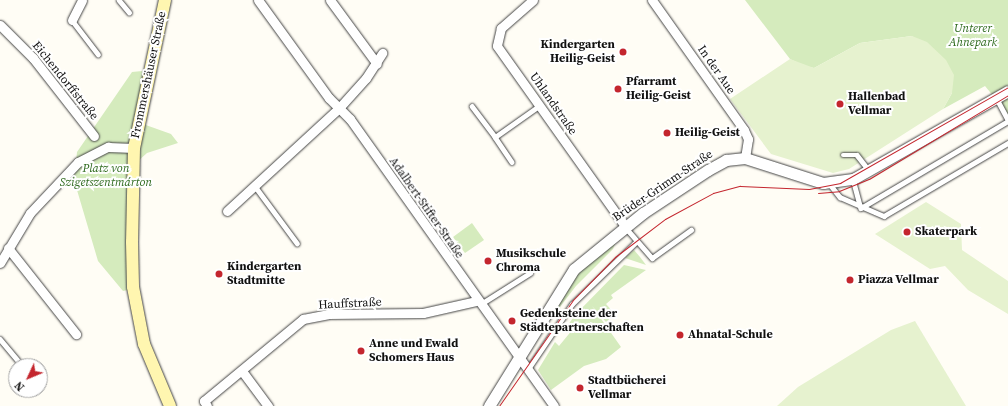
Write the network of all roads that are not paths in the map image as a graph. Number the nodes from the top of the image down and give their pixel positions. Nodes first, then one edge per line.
1 (82, 0) edge
2 (119, 0) edge
3 (165, 0) edge
4 (258, 0) edge
5 (330, 0) edge
6 (533, 0) edge
7 (652, 0) edge
8 (129, 12) dead end
9 (72, 20) joint
10 (0, 25) edge
11 (382, 53) dead end
12 (98, 54) dead end
13 (377, 64) junction
14 (1008, 91) edge
15 (996, 98) junction
16 (472, 106) dead end
17 (539, 106) junction
18 (339, 108) junction
19 (1008, 121) edge
20 (94, 136) dead end
21 (495, 137) junction
22 (1008, 143) edge
23 (134, 148) junction
24 (843, 155) dead end
25 (745, 158) junction
26 (512, 162) dead end
27 (871, 172) junction
28 (853, 179) junction
29 (830, 183) junction
30 (255, 186) junction
31 (861, 208) junction
32 (227, 211) dead end
33 (624, 226) junction
34 (691, 230) dead end
35 (636, 242) junction
36 (297, 243) dead end
37 (3, 254) edge
38 (530, 273) dead end
39 (478, 303) junction
40 (76, 334) dead end
41 (0, 339) edge
42 (16, 358) edge
43 (518, 359) junction
44 (242, 371) junction
45 (527, 371) junction
46 (170, 406) edge
47 (207, 406) edge
48 (268, 406) edge
49 (489, 406) edge
50 (554, 406) edge

1 - 9 street
2 - 8 lane
3 - 23 main road, Frommershäuser Straße
4 - 18 street, Adalbert-Stifter-Straße
5 - 13 street
6 - 17 street, Uhlandstraße
7 - 25 street, In der Aue
9 - 12 lane
10 - 20 street, Eichendorffstraße
11 - 13 street
13 - 18 street
14 - 15 street, Brüder-Grimm-Straße
15 - 19 lane
15 - 27 street, Brüder-Grimm-Straße
16 - 21 lane
17 - 21 lane
17 - 33 street, Uhlandstraße
18 - 30 street
18 - 39 street, Adalbert-Stifter-Straße
19 - 31 lane
21 - 26 lane
22 - 31 lane
23 - 37 street, Frommershäuser Straße
23 - 46 main road
24 - 27 lane
25 - 29 street, Brüder-Grimm-Straße
25 - 33 street, Brüder-Grimm-Straße
27 - 28 street, Brüder-Grimm-Straße
28 - 29 street, Brüder-Grimm-Straße
28 - 31 lane
29 - 31 lane
30 - 32 street
30 - 36 lane
33 - 35 lane
33 - 43 street, Brüder-Grimm-Straße
34 - 35 lane
35 - 45 lane
37 - 40 street, Frommershäuser Straße
38 - 39 lane
39 - 43 street, Adalbert-Stifter-Straße
39 - 44 street, Hauffstraße
41 - 42 lane
43 - 45 street, Adalbert-Stifter-Straße
43 - 49 street, Brüder-Grimm-Straße
44 - 47 street, Hauffstraße
44 - 48 street
45 - 50 street, Adalbert-Stifter-Straße

